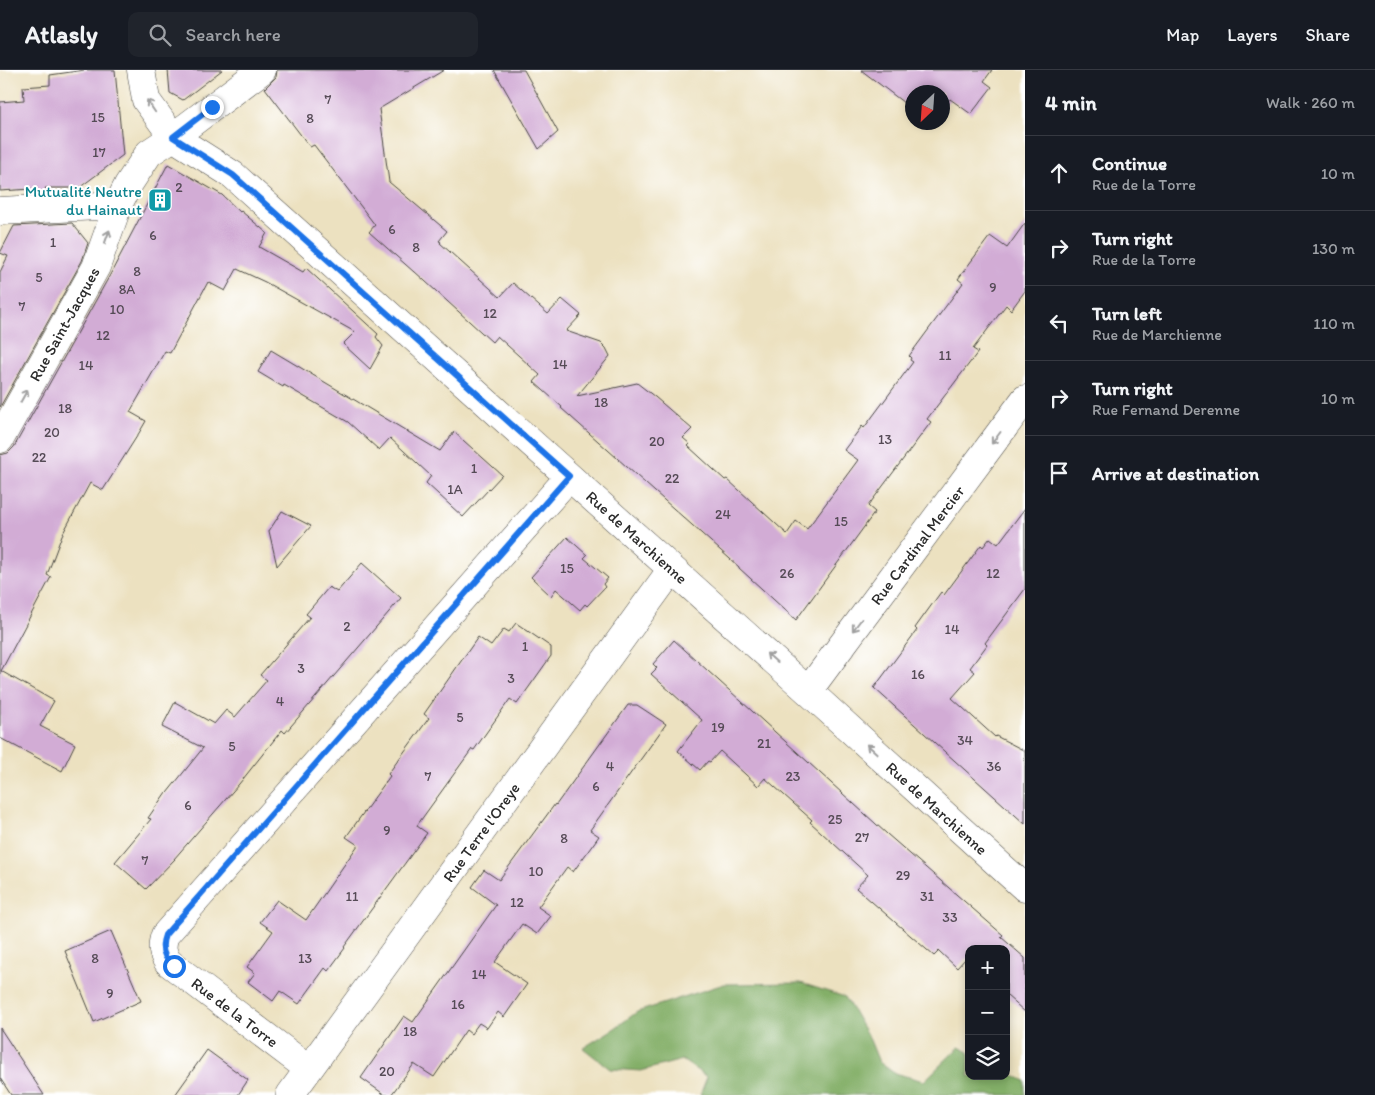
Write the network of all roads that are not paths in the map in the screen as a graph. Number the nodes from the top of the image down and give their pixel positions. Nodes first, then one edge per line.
1 (141, 70) edge
2 (262, 70) edge
3 (173, 137) junction
4 (118, 205) junction
5 (0, 211) edge
6 (1025, 399) edge
7 (0, 439) edge
8 (569, 476) junction
9 (672, 570) junction
10 (808, 691) junction
11 (1025, 888) edge
12 (308, 1069) junction
13 (290, 1095) edge

3 -> 1 street
2 - 3 street, Rue Saint-Jacques
3 - 4 street, Rue Saint-Jacques
3 - 8 street, Rue de Marchienne
4 - 5 street
7 -> 4 street, Rue Saint-Jacques
6 -> 10 street, Rue Cardinal Mercier
8 - 9 street, Rue de Marchienne
8 - 12 street, Rue de la Torre
10 -> 9 street, Rue de Marchienne
9 - 12 street, Rue Terre l'Oreye
11 -> 10 street, Rue de Marchienne
12 - 13 street, Rue Terre l'Oreye

